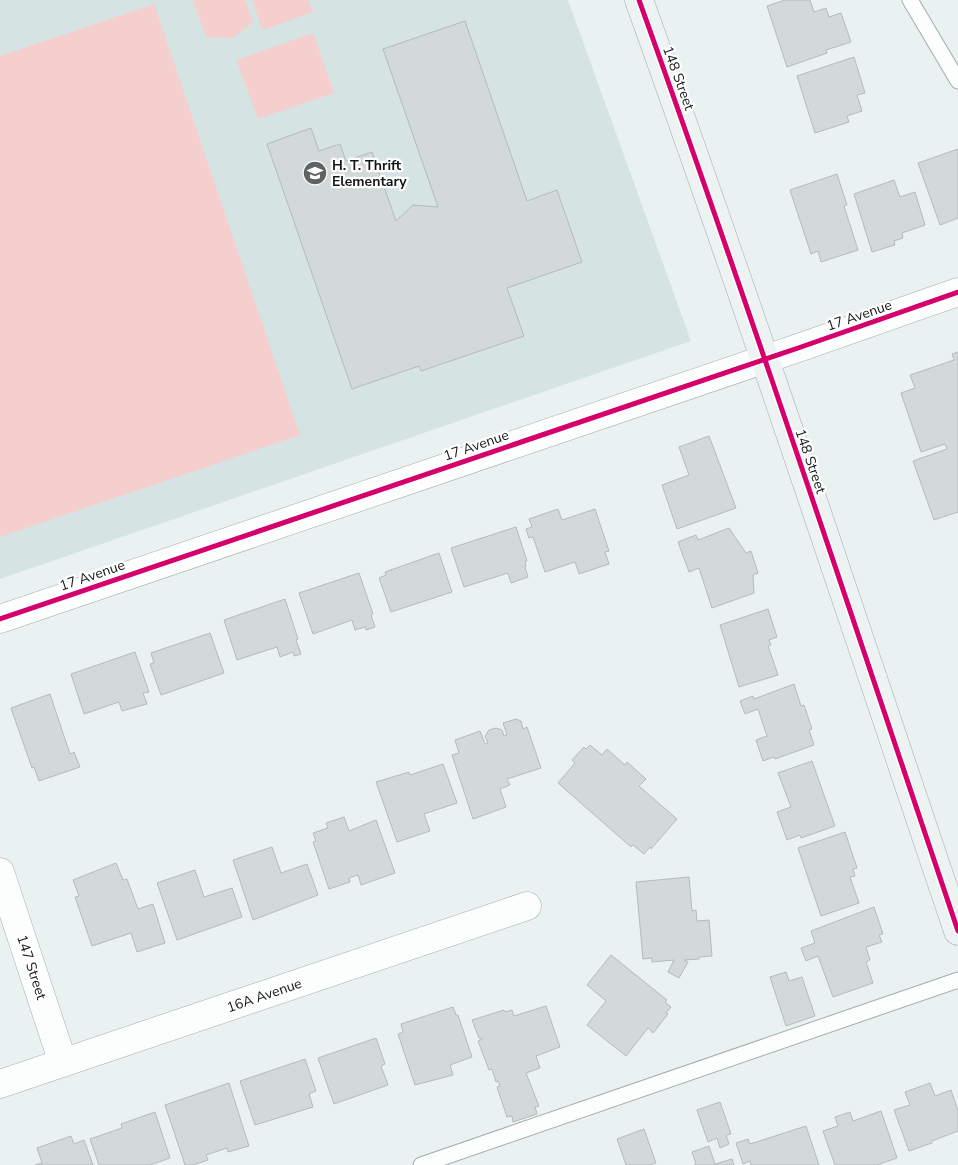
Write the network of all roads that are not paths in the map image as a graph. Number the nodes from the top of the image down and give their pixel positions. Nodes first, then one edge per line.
1 (638, 0) edge
2 (910, 0) edge
3 (958, 81) edge
4 (958, 292) edge
5 (764, 359) junction
6 (0, 619) edge
7 (0, 872) edge
8 (527, 906) dead end
9 (958, 932) edge
10 (958, 980) edge
11 (63, 1062) junction
12 (0, 1084) edge
13 (421, 1165) edge

1 - 5 main road, 148 Street
2 - 3 lane
4 - 5 street, 17 Avenue
5 - 6 street, 17 Avenue
5 - 9 main road, 148 Street
7 - 11 street, 147 Street
8 - 11 street, 16A Avenue
10 - 13 lane
11 - 12 street, 16A Avenue

